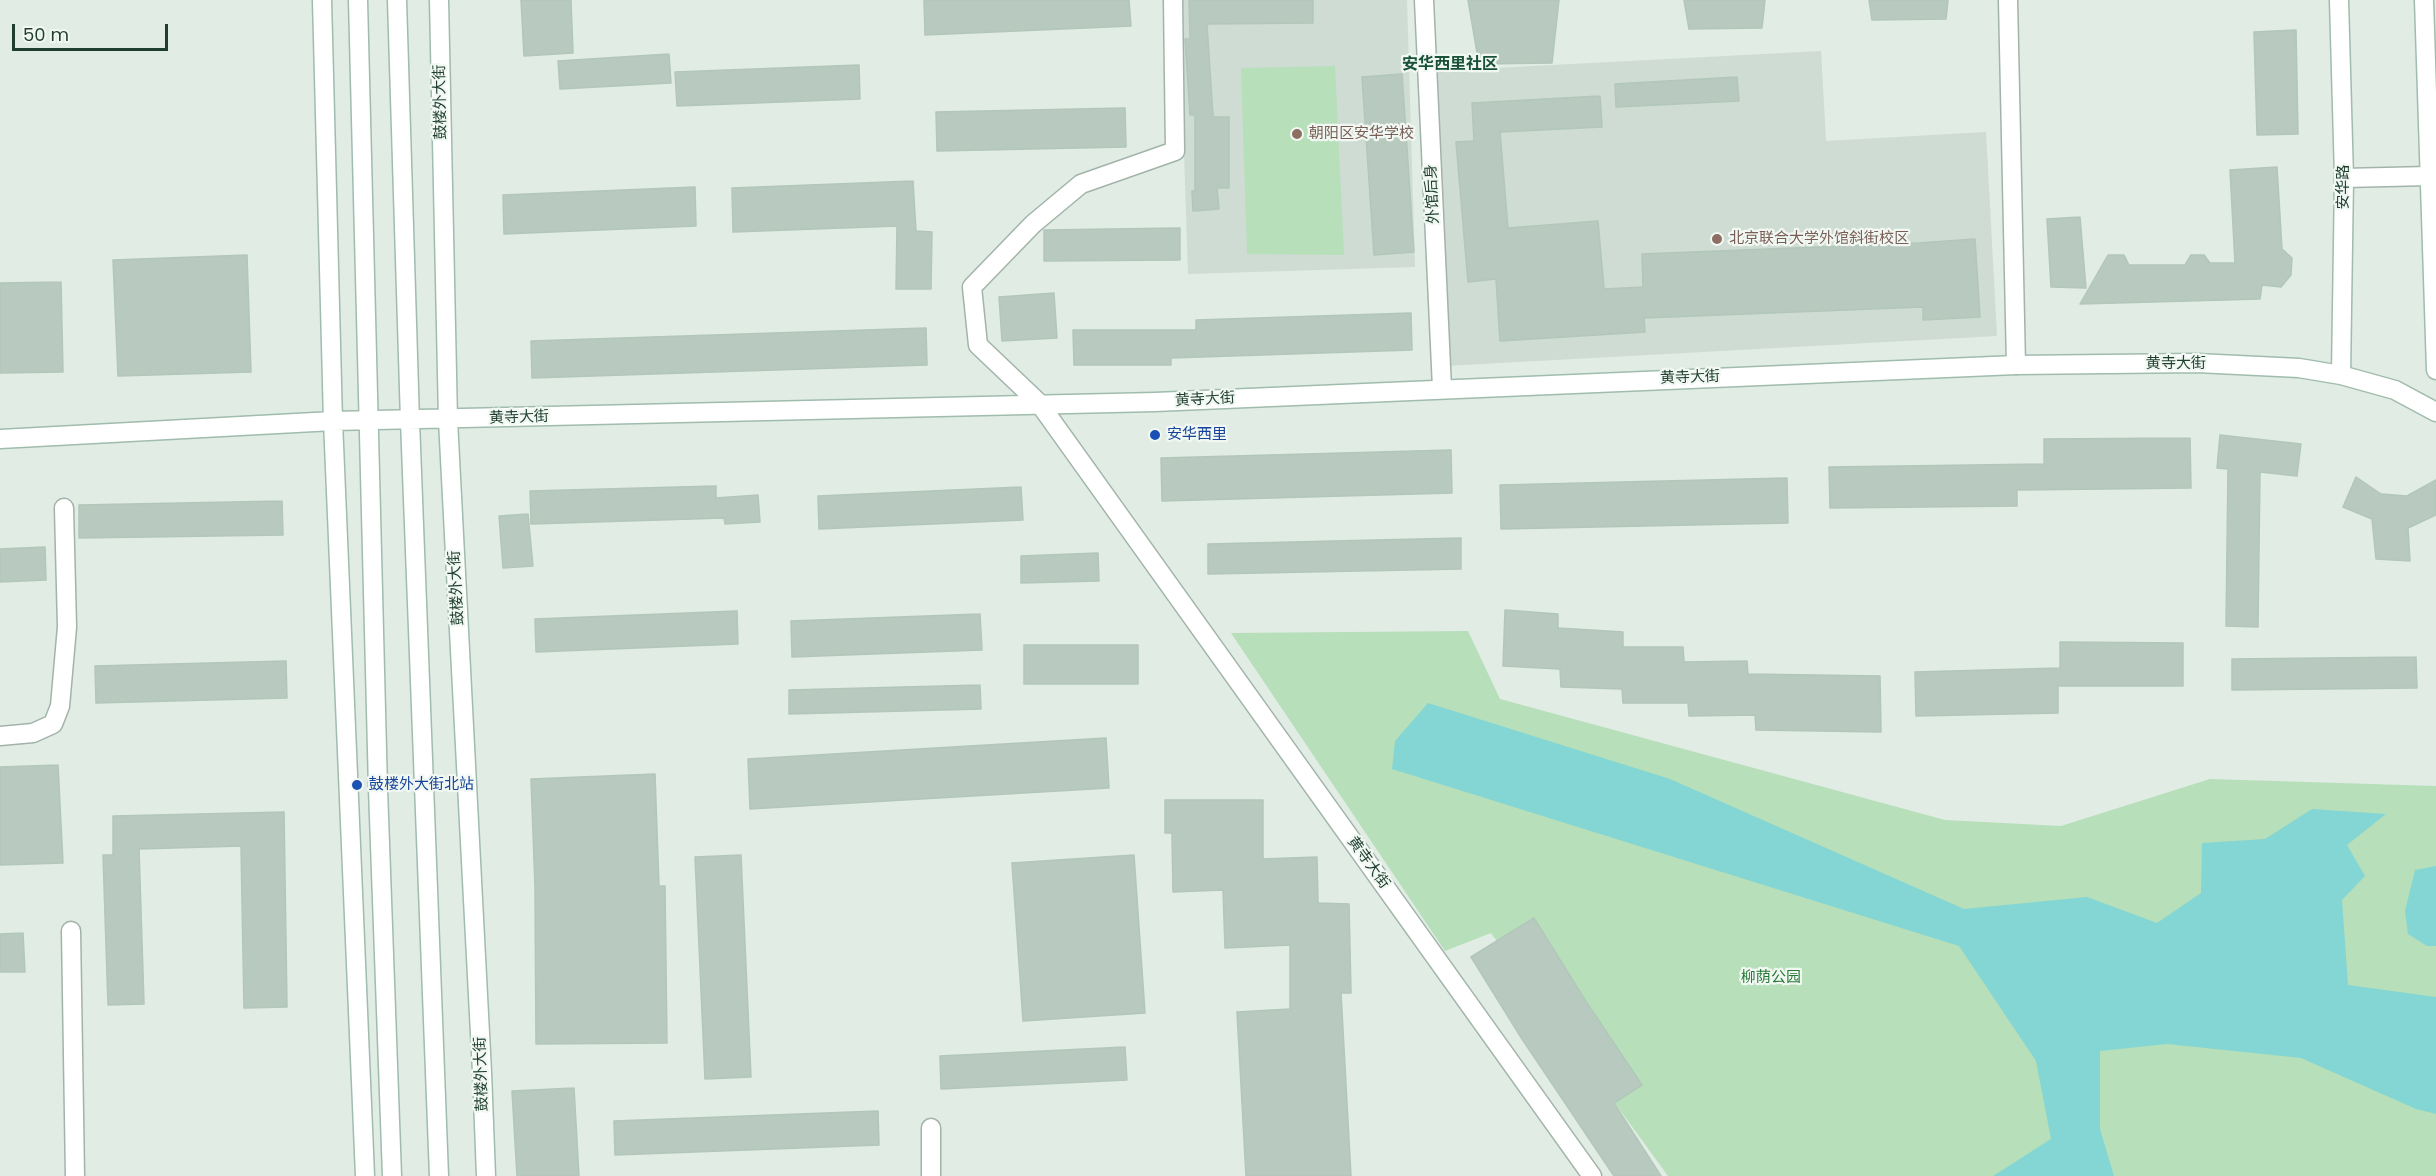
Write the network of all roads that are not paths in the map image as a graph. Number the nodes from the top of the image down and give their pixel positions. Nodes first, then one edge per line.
1 (322, 0) edge
2 (358, 0) edge
3 (397, 0) edge
4 (439, 0) edge
5 (1173, 0) edge
6 (1424, 0) edge
7 (2008, 0) edge
8 (2339, 0) edge
9 (2424, 0) edge
10 (2429, 176) junction
11 (2344, 178) junction
12 (2016, 365) junction
13 (2436, 370) edge
14 (2341, 375) junction
15 (1442, 388) junction
16 (1039, 403) junction
17 (2436, 412) edge
18 (448, 420) junction
19 (333, 421) junction
20 (368, 421) junction
21 (410, 421) junction
22 (0, 439) edge
23 (64, 508) dead end
24 (0, 736) edge
25 (71, 931) dead end
26 (931, 1128) dead end
27 (75, 1176) edge
28 (365, 1176) edge
29 (392, 1176) edge
30 (439, 1176) edge
31 (486, 1176) edge
32 (931, 1176) edge
33 (1592, 1176) edge

1 - 19 street
2 - 20 street
3 - 21 street
4 - 18 street, 鼓楼外大街
5 - 16 street, 黄寺大街
6 - 15 street, 外馆后身
7 - 12 street
8 - 11 street, 安华路
9 - 10 street
10 - 11 street
10 - 13 street
11 - 14 street, 安华路
12 - 14 street, 黄寺大街
12 - 15 street, 黄寺大街
14 - 17 street, 黄寺大街
15 - 16 street, 黄寺大街
16 - 18 street, 黄寺大街
16 - 33 street, 黄寺大街
18 - 21 street, 黄寺大街
18 - 31 street, 鼓楼外大街
19 - 20 street, 黄寺大街
19 - 22 street, 黄寺大街
19 - 28 street
20 - 21 street, 黄寺大街
20 - 29 street
21 - 30 street
23 - 24 street
25 - 27 street
26 - 32 street

